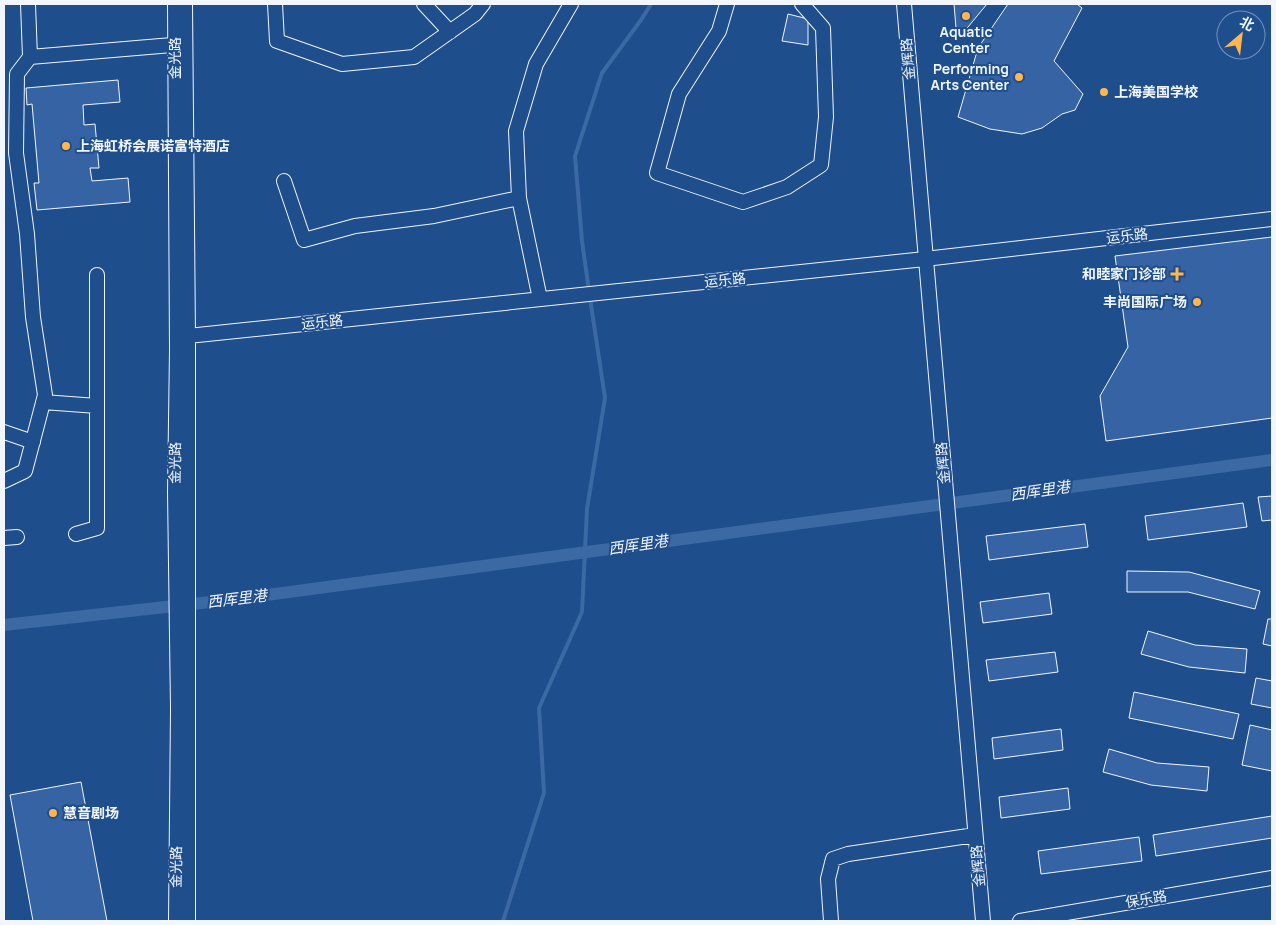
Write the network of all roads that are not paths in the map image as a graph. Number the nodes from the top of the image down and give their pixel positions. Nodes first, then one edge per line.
1 (28, 4) edge
2 (174, 4) edge
3 (186, 4) edge
4 (275, 4) edge
5 (424, 4) edge
6 (483, 4) edge
7 (572, 4) edge
8 (727, 4) edge
9 (802, 4) edge
10 (904, 4) edge
11 (450, 32) junction
12 (180, 45) junction
13 (30, 57) junction
14 (10, 154) edge
15 (284, 181) dead end
16 (519, 198) junction
17 (1272, 219) edge
18 (925, 259) junction
19 (97, 275) dead end
20 (540, 299) junction
21 (182, 338) junction
22 (43, 402) junction
23 (97, 406) junction
24 (4, 432) edge
25 (33, 442) junction
26 (4, 481) edge
27 (76, 534) dead end
28 (182, 577) junction
29 (975, 835) junction
30 (1272, 878) edge
31 (176, 921) edge
32 (188, 921) edge
33 (831, 921) edge
34 (983, 921) edge
35 (1020, 921) edge

1 - 13 street
2 - 12 street, 金光路
3 - 12 street, 金光路
4 - 11 street
5 - 11 street
6 - 11 street
7 - 16 street
8 - 9 street
10 - 18 street, 金辉路
12 - 13 street
12 - 21 street, 金光路
13 - 14 street
14 - 22 street
15 - 16 street
16 - 20 street
17 - 18 street, 运乐路
18 - 20 street, 运乐路
18 - 29 street, 金辉路
19 - 23 street
20 - 21 street, 运乐路
21 - 28 street, 金光路
22 - 23 street
22 - 25 street
23 - 27 street
24 - 25 street
25 - 26 street
28 - 31 street, 金光路
28 - 32 street, 金光路
29 - 33 street
29 - 34 street, 金辉路
30 - 35 street, 保乐路

